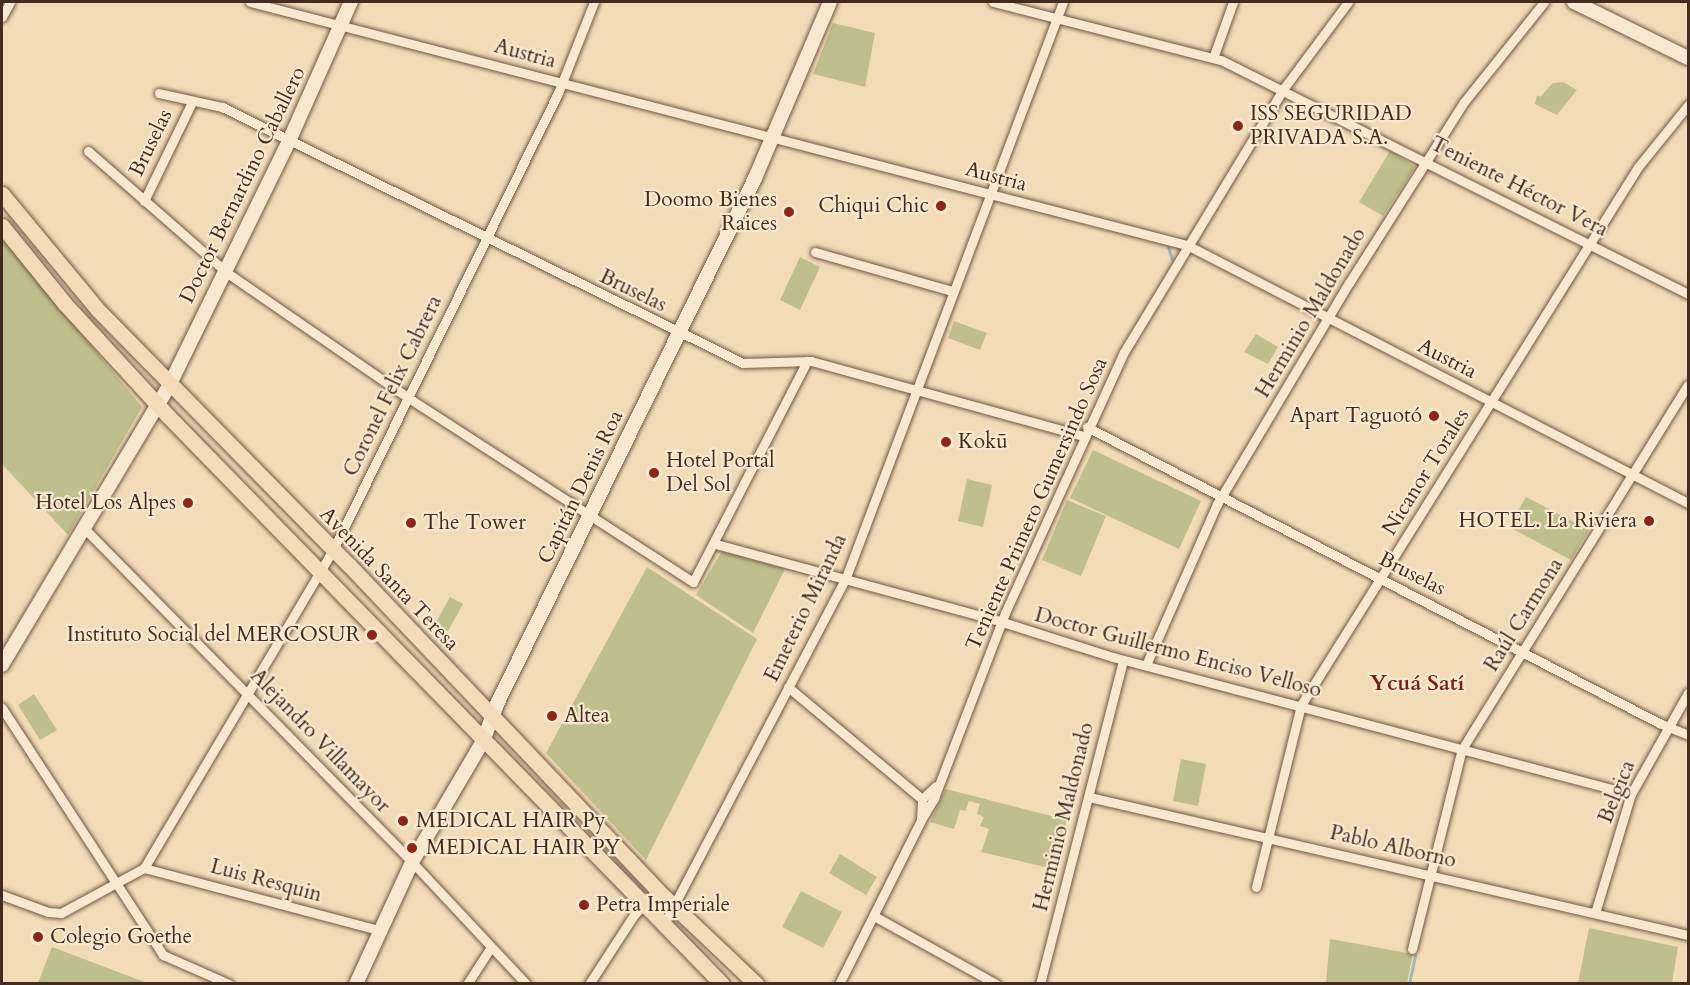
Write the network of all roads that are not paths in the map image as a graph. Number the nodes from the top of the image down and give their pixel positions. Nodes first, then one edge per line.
1 (10, 2) edge
2 (250, 2) edge
3 (351, 2) edge
4 (594, 2) edge
5 (830, 2) edge
6 (993, 2) edge
7 (1064, 2) edge
8 (1233, 2) edge
9 (1348, 2) edge
10 (1544, 2) edge
11 (1574, 2) edge
12 (2, 17) edge
13 (1057, 18) junction
14 (341, 25) junction
15 (1213, 58) junction
16 (1689, 58) edge
17 (562, 82) junction
18 (1284, 88) junction
19 (159, 93) dead end
20 (192, 102) junction
21 (1689, 105) edge
22 (772, 138) junction
23 (289, 141) junction
24 (88, 151) dead end
25 (1428, 160) junction
26 (2, 194) edge
27 (991, 194) junction
28 (144, 201) junction
29 (2, 226) edge
30 (486, 239) junction
31 (1589, 244) junction
32 (1187, 246) junction
33 (815, 252) dead end
34 (226, 272) junction
35 (952, 291) junction
36 (1689, 294) edge
37 (1329, 318) junction
38 (680, 333) junction
39 (807, 361) junction
40 (170, 384) junction
41 (1689, 385) edge
42 (915, 391) junction
43 (407, 397) junction
44 (1491, 402) junction
45 (158, 405) junction
46 (1087, 427) junction
47 (1083, 436) junction
48 (1633, 474) junction
49 (1223, 494) junction
50 (1689, 503) edge
51 (591, 517) junction
52 (84, 528) junction
53 (716, 544) junction
54 (333, 550) junction
55 (320, 573) junction
56 (1381, 578) junction
57 (845, 580) junction
58 (1002, 623) junction
59 (1523, 651) junction
60 (1123, 660) junction
61 (1146, 665) junction
62 (2, 666) edge
63 (788, 687) junction
64 (1689, 693) edge
65 (250, 694) junction
66 (1301, 705) junction
67 (2, 708) edge
68 (492, 716) junction
69 (1668, 727) junction
70 (1689, 735) edge
71 (483, 741) junction
72 (1462, 749) junction
73 (936, 786) junction
74 (1631, 794) junction
75 (1089, 797) junction
76 (922, 799) junction
77 (921, 820) junction
78 (1268, 837) junction
79 (412, 862) junction
80 (144, 868) junction
81 (1428, 873) junction
82 (115, 885) junction
83 (1256, 888) dead end
84 (657, 890) junction
85 (2, 895) edge
86 (643, 906) junction
87 (674, 906) junction
88 (1595, 913) junction
89 (874, 916) junction
90 (663, 926) junction
91 (378, 930) junction
92 (1689, 935) edge
93 (491, 947) junction
94 (1412, 949) dead end
95 (229, 984) edge
96 (356, 984) edge
97 (467, 984) edge
98 (526, 984) edge
99 (589, 984) edge
100 (722, 984) edge
101 (756, 984) edge
102 (839, 984) edge
103 (996, 984) edge
104 (1040, 984) edge

1 - 12 street
2 - 14 street, Austria
3 - 14 main road, Doctor Bernardino Caballero
4 - 17 street, Coronel Felix Cabrera
5 - 22 main road, Capitán Denis Roa
6 - 13 street, Teniente Héctor Vera
7 - 13 street, Emeterio Miranda
8 - 15 street
9 - 18 street, Teniente Primero Gumersindo Sosa
10 - 25 street, Herminio Maldonado
11 - 16 main road
13 - 15 street, Teniente Héctor Vera
13 - 27 street, Emeterio Miranda
14 - 17 street, Austria
14 - 23 main road, Doctor Bernardino Caballero
15 - 18 street, Teniente Héctor Vera
17 - 22 street, Austria
17 - 30 street, Coronel Felix Cabrera
18 - 25 street, Teniente Héctor Vera
18 - 32 street, Teniente Primero Gumersindo Sosa
19 - 20 street, Bruselas
20 - 23 street, Bruselas
20 - 28 street, Bruselas
21 - 31 street, Nicanor Torales
22 - 27 street, Austria
22 - 38 main road, Capitán Denis Roa
23 - 30 street, Bruselas
23 - 34 main road, Doctor Bernardino Caballero
24 - 28 street
25 - 31 street, Teniente Héctor Vera
25 - 37 street, Herminio Maldonado
26 - 40 main road, Avenida Santa Teresa
27 - 32 street, Austria
27 - 35 street, Emeterio Miranda
28 - 34 street
29 - 45 main road
30 - 38 street, Bruselas
30 - 43 street, Coronel Felix Cabrera
31 - 36 street, Teniente Héctor Vera
31 - 44 street, Nicanor Torales
32 - 37 street, Austria
32 - 46 street, Teniente Primero Gumersindo Sosa
33 - 35 street
34 - 40 main road, Doctor Bernardino Caballero
34 - 43 street
35 - 42 street, Emeterio Miranda
37 - 44 street, Austria
37 - 49 street, Herminio Maldonado
38 - 39 street, Bruselas
38 - 51 main road, Capitán Denis Roa
39 - 42 street, Bruselas
39 - 53 street
40 - 45 main road, Doctor Bernardino Caballero
40 - 54 main road, Avenida Santa Teresa
41 - 48 street, Raúl Carmona
42 - 47 street, Bruselas
42 - 57 street, Emeterio Miranda
43 - 51 street
43 - 54 street, Coronel Felix Cabrera
44 - 48 street, Austria
44 - 56 street, Nicanor Torales
45 - 52 main road, Doctor Bernardino Caballero
45 - 55 main road
46 - 47 street, Teniente Primero Gumersindo Sosa
46 - 49 street, Bruselas
47 - 58 street, Teniente Primero Gumersindo Sosa
48 - 50 street, Austria
48 - 59 street, Raúl Carmona
49 - 56 street, Bruselas
49 - 61 street, Herminio Maldonado
51 - 53 street
51 - 68 main road, Capitán Denis Roa
52 - 62 main road, Doctor Bernardino Caballero
52 - 65 street, Alejandro Villamayor
53 - 57 street, Doctor Guillermo Enciso Velloso
54 - 55 street, Coronel Felix Cabrera
54 - 68 main road, Avenida Santa Teresa
55 - 65 street, Coronel Felix Cabrera
55 - 71 main road
56 - 59 street, Bruselas
56 - 66 street, Nicanor Torales
57 - 58 street, Doctor Guillermo Enciso Velloso
57 - 63 street, Emeterio Miranda
58 - 60 street, Doctor Guillermo Enciso Velloso
58 - 73 street, Teniente Primero Gumersindo Sosa
59 - 69 street, Bruselas
59 - 72 street, Raúl Carmona
60 - 61 street, Doctor Guillermo Enciso Velloso
60 - 75 street, Herminio Maldonado
61 - 66 street, Doctor Guillermo Enciso Velloso
63 - 76 street
63 - 87 street, Emeterio Miranda
64 - 69 street, Belgica
65 - 79 street, Alejandro Villamayor
65 - 80 street, Coronel Felix Cabrera
66 - 72 street, Doctor Guillermo Enciso Velloso
66 - 78 street, Nicanor Torales
67 - 82 street
68 - 71 main road, Capitán Denis Roa
68 - 84 main road, Avenida Santa Teresa
69 - 70 street, Bruselas
69 - 74 street, Belgica
71 - 79 main road, Capitán Denis Roa
71 - 86 main road
72 - 74 street, Doctor Guillermo Enciso Velloso
72 - 81 street, Raúl Carmona
73 - 76 street
73 - 77 street, Teniente Primero Gumersindo Sosa
74 - 88 street, Belgica
75 - 78 street, Pablo Alborno
75 - 104 street, Herminio Maldonado
76 - 77 street
77 - 89 street, Teniente Primero Gumersindo Sosa
78 - 81 street, Pablo Alborno
78 - 83 street, Nicanor Torales
79 - 91 main road, Capitán Denis Roa
79 - 93 street, Alejandro Villamayor
80 - 82 street, Coronel Felix Cabrera
80 - 91 street, Luis Resquin
81 - 88 street, Pablo Alborno
81 - 94 street, Raúl Carmona
82 - 85 street, Coronel Felix Cabrera
82 - 95 street
84 - 86 street
84 - 87 main road, Avenida Santa Teresa
86 - 90 main road
86 - 99 street
87 - 90 street, Emeterio Miranda
87 - 101 main road, Avenida Santa Teresa
88 - 92 street, Pablo Alborno
89 - 102 street
89 - 103 street
90 - 100 main road
91 - 96 main road, Capitán Denis Roa
93 - 97 street
93 - 98 street, Alejandro Villamayor

